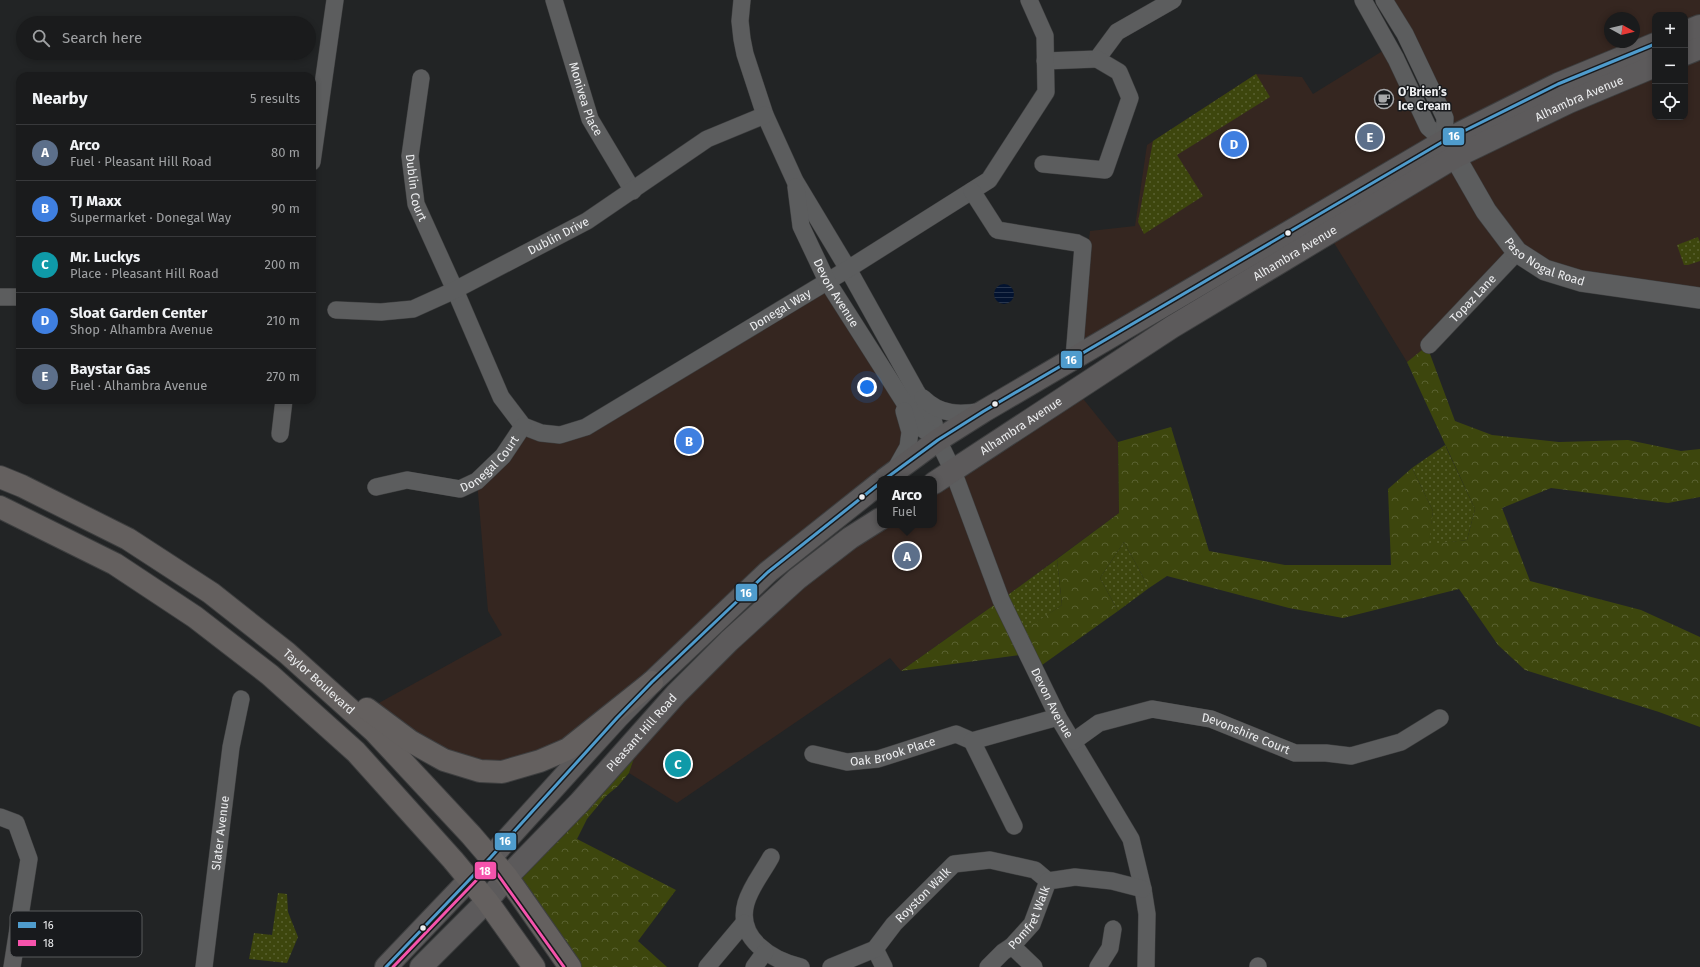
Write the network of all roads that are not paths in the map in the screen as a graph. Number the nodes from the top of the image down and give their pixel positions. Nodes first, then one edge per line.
1 (334, 0) edge
2 (554, 0) edge
3 (742, 0) edge
4 (1029, 0) edge
5 (1173, 0) edge
6 (1363, 0) edge
7 (1384, 0) edge
8 (1700, 26) edge
9 (1688, 31) edge
10 (1652, 45) edge
11 (1700, 48) edge
12 (1688, 53) edge
13 (1097, 59) junction
14 (1045, 61) junction
15 (1652, 67) edge
16 (421, 78) dead end
17 (765, 116) junction
18 (316, 133) edge
19 (1449, 149) junction
20 (1042, 164) dead end
21 (795, 181) junction
22 (633, 191) junction
23 (972, 191) junction
24 (1518, 252) junction
25 (848, 269) junction
26 (827, 281) junction
27 (455, 290) junction
28 (0, 297) edge
29 (16, 297) edge
30 (1700, 298) edge
31 (336, 310) dead end
32 (1429, 345) dead end
33 (1074, 358) junction
34 (908, 394) junction
35 (284, 404) edge
36 (984, 411) junction
37 (523, 426) junction
38 (280, 434) dead end
39 (938, 440) junction
40 (953, 471) junction
41 (887, 476) edge
42 (889, 476) edge
43 (0, 477) edge
44 (937, 481) edge
45 (877, 485) edge
46 (376, 487) dead end
47 (0, 508) edge
48 (877, 521) edge
49 (287, 653) junction
50 (652, 682) junction
51 (241, 699) dead end
52 (1058, 717) junction
53 (1440, 718) dead end
54 (972, 741) junction
55 (1074, 742) junction
56 (813, 754) dead end
57 (0, 817) edge
58 (1014, 826) dead end
59 (771, 857) dead end
60 (490, 858) junction
61 (507, 877) junction
62 (469, 880) junction
63 (1048, 881) junction
64 (1143, 889) junction
65 (487, 901) junction
66 (21, 911) edge
67 (744, 923) junction
68 (1113, 929) dead end
69 (1012, 946) junction
70 (875, 950) junction
71 (765, 952) junction
72 (14, 957) edge
73 (12, 967) edge
74 (204, 967) edge
75 (386, 967) edge
76 (421, 967) edge
77 (534, 967) edge
78 (570, 967) edge
79 (707, 967) edge
80 (754, 967) edge
81 (801, 967) edge
82 (831, 967) edge
83 (884, 967) edge
84 (988, 967) edge
85 (1034, 967) edge
86 (1098, 967) edge
87 (1146, 967) edge

1 - 18 street
2 - 22 street, Monivea Place
3 - 17 street, Devon Avenue
4 - 14 street, Donegal Way
5 - 13 street
6 - 19 street
7 - 19 street
8 - 9 main road
10 - 19 main road, Alhambra Avenue
11 - 12 main road
13 - 14 street
13 - 20 street
14 - 23 street, Donegal Way
15 - 19 main road, Alhambra Avenue
16 - 27 street, Dublin Court
17 - 21 street, Devon Avenue
17 - 22 street, Dublin Drive
19 - 24 street, Paso Nogal Road
19 - 33 main road, Alhambra Avenue
19 - 40 main road, Alhambra Avenue
21 - 25 street, Devon Avenue
21 - 26 street, Devon Avenue
22 - 27 street, Dublin Drive
23 - 25 street, Donegal Way
23 - 33 street
24 - 30 street, Paso Nogal Road
24 - 32 street, Topaz Lane
25 - 26 street, Donegal Way
25 - 34 street, Devon Avenue
26 - 34 street, Devon Avenue
26 - 37 street, Donegal Way
27 - 31 street, Dublin Drive
27 - 37 street
28 - 29 street
33 - 36 main road, Alhambra Avenue
34 - 36 street, Devon Avenue
34 - 39 street, Devon Avenue
34 - 41 street, Devon Avenue
35 - 38 street
36 - 39 main road, Alhambra Avenue
37 - 46 street, Donegal Court
39 - 40 street, Devon Avenue
39 - 42 main road
40 - 44 main road
40 - 52 street, Devon Avenue
43 - 49 main road, Taylor Boulevard
45 - 50 main road
47 - 62 main road
48 - 61 main road, Pleasant Hill Road
49 - 50 main road
49 - 60 main road, Taylor Boulevard
50 - 60 main road
51 - 74 street, Slater Avenue
52 - 54 street
52 - 55 street, Devon Avenue
53 - 55 street, Devonshire Court
54 - 56 street, Oak Brook Place
54 - 58 street
55 - 64 street, Devon Avenue
57 - 66 street
59 - 67 street
60 - 61 main road, Taylor Boulevard
60 - 62 main road
61 - 65 main road, Pleasant Hill Road
61 - 78 main road, Taylor Boulevard
62 - 65 main road
62 - 75 main road
63 - 64 street, Pomfret Walk
63 - 69 street, Pomfret Walk
63 - 70 street, Royston Walk
64 - 87 street, Devon Avenue
65 - 76 main road, Pleasant Hill Road
65 - 77 main road
67 - 71 street
67 - 79 street
68 - 86 street
69 - 84 street, Pomfret Walk
69 - 85 street
70 - 82 street
70 - 83 street
71 - 80 street
71 - 81 street
72 - 73 street

